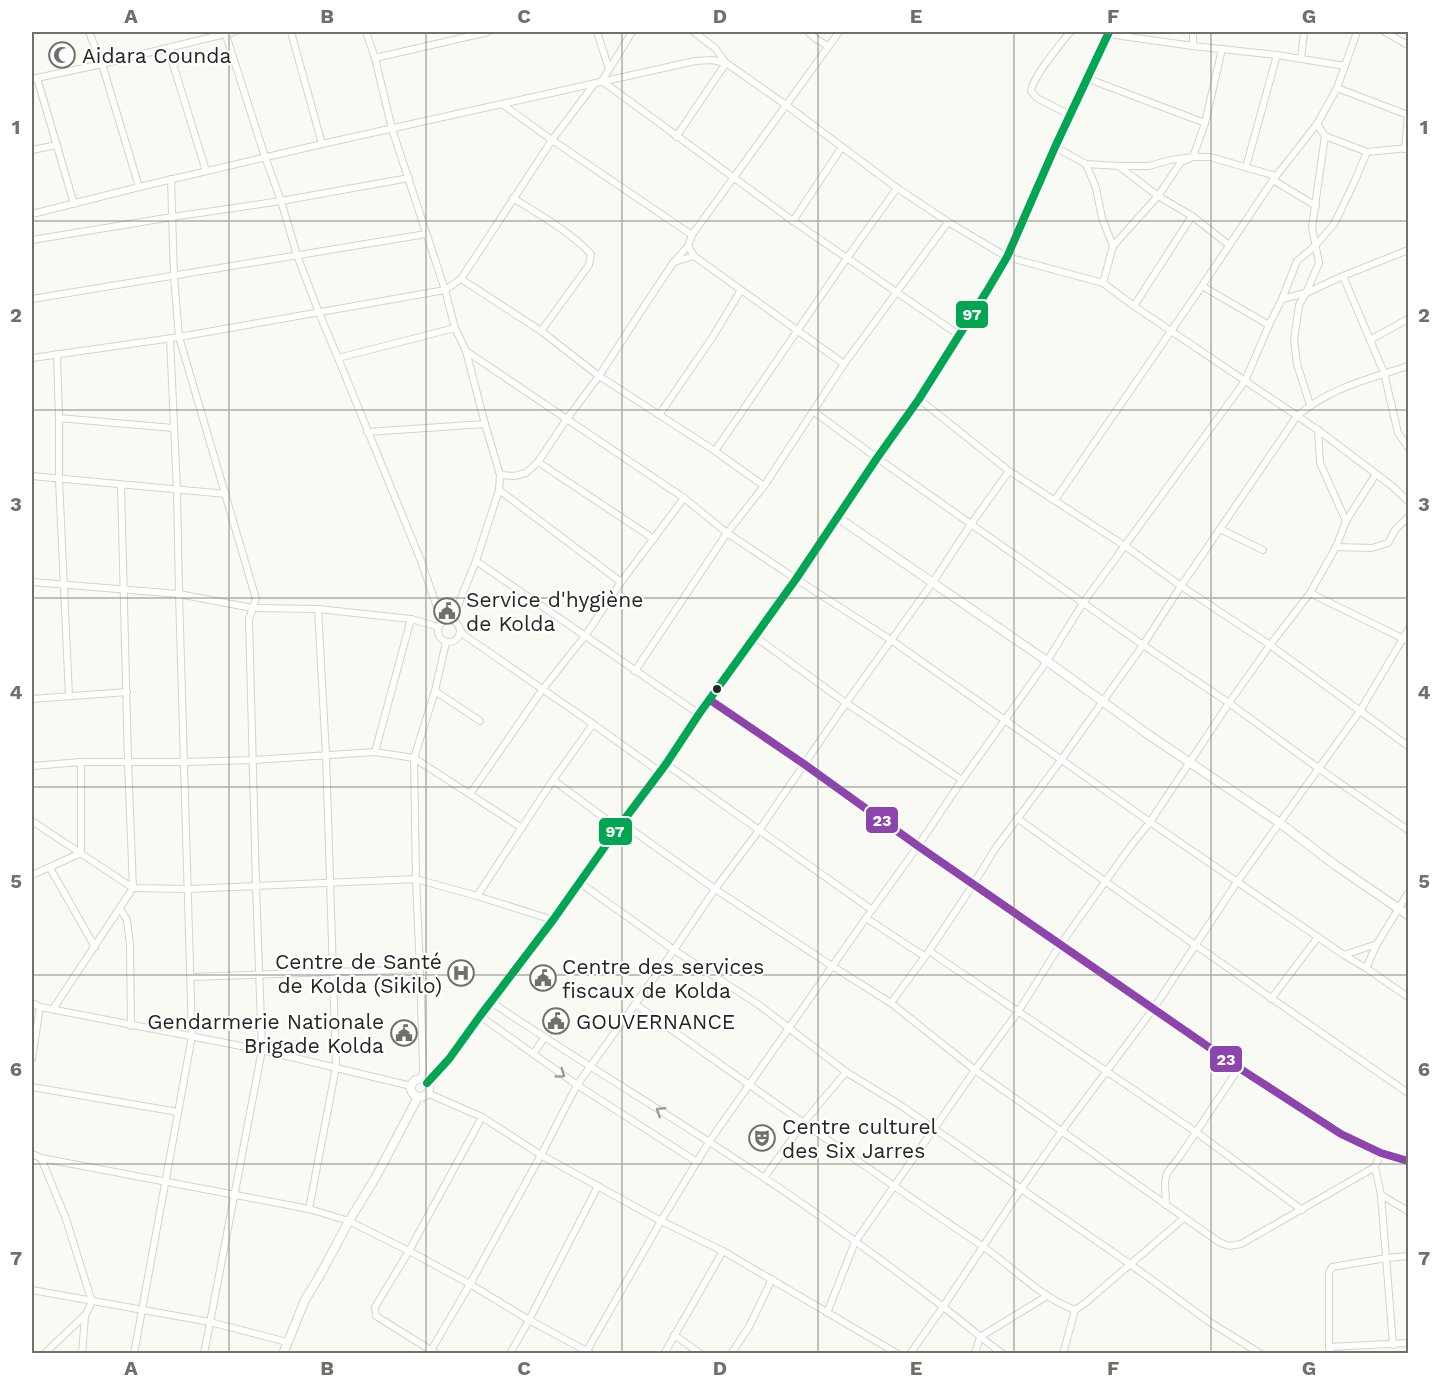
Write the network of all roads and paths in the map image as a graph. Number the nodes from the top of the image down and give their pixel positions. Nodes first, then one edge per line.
1 (89, 32) edge
2 (225, 32) edge
3 (233, 32) edge
4 (291, 32) edge
5 (366, 32) edge
6 (488, 32) edge
7 (597, 32) edge
8 (632, 32) edge
9 (694, 32) edge
10 (808, 32) edge
11 (839, 32) edge
12 (1070, 32) edge
13 (1107, 32) edge
14 (1193, 32) edge
15 (1304, 32) edge
16 (1357, 32) edge
17 (1385, 32) edge
18 (1408, 45) edge
19 (828, 46) junction
20 (1193, 46) junction
21 (168, 48) junction
22 (1222, 49) junction
23 (1276, 55) junction
24 (375, 58) junction
25 (1301, 59) junction
26 (726, 63) junction
27 (102, 64) junction
28 (1345, 66) junction
29 (609, 69) junction
30 (34, 78) edge
31 (1086, 78) junction
32 (602, 81) junction
33 (595, 83) junction
34 (1337, 88) junction
35 (502, 104) junction
36 (786, 105) junction
37 (1070, 115) junction
38 (1408, 115) edge
39 (1205, 123) junction
40 (1317, 124) junction
41 (392, 129) junction
42 (1325, 136) junction
43 (676, 137) junction
44 (552, 140) junction
45 (322, 144) junction
46 (57, 145) junction
47 (842, 147) junction
48 (1055, 147) junction
49 (1407, 149) edge
50 (32, 150) edge
51 (1367, 152) junction
52 (265, 157) junction
53 (1193, 157) junction
54 (1086, 164) junction
55 (1119, 166) junction
56 (1246, 167) junction
57 (206, 171) junction
58 (733, 177) junction
59 (409, 178) junction
60 (1274, 178) junction
61 (171, 179) junction
62 (139, 187) junction
63 (897, 188) junction
64 (1158, 196) junction
65 (513, 198) junction
66 (281, 201) junction
67 (74, 204) junction
68 (1316, 206) junction
69 (32, 214) edge
70 (1192, 216) junction
71 (171, 217) junction
72 (793, 221) junction
73 (948, 222) junction
74 (426, 234) junction
75 (692, 236) junction
76 (32, 240) edge
77 (1229, 245) junction
78 (688, 246) junction
79 (1113, 246) junction
80 (1315, 246) junction
81 (1408, 250) edge
82 (297, 255) junction
83 (694, 256) junction
84 (1007, 257) junction
85 (847, 258) junction
86 (674, 263) junction
87 (174, 276) junction
88 (1343, 276) junction
89 (461, 279) junction
90 (1103, 283) junction
91 (1202, 286) junction
92 (445, 290) junction
93 (741, 290) junction
94 (896, 292) junction
95 (1306, 293) junction
96 (32, 299) edge
97 (1282, 299) junction
98 (1134, 306) junction
99 (319, 313) junction
100 (1408, 319) edge
101 (1269, 325) junction
102 (455, 328) junction
103 (1171, 330) junction
104 (541, 331) junction
105 (797, 331) junction
106 (959, 335) junction
107 (179, 337) junction
108 (170, 339) junction
109 (1370, 340) junction
110 (466, 351) junction
111 (57, 354) junction
112 (32, 358) edge
113 (338, 358) junction
114 (844, 364) junction
115 (1408, 366) edge
116 (1384, 373) junction
117 (599, 376) junction
118 (1245, 381) junction
119 (919, 399) junction
120 (1310, 405) junction
121 (813, 411) junction
122 (660, 415) junction
123 (1297, 416) junction
124 (59, 418) junction
125 (566, 420) junction
126 (485, 424) junction
127 (173, 428) junction
128 (1318, 430) junction
129 (368, 432) junction
130 (1408, 445) edge
131 (715, 451) junction
132 (876, 458) junction
133 (538, 462) junction
134 (1009, 471) junction
135 (1376, 474) junction
136 (500, 475) junction
137 (32, 476) edge
138 (59, 480) junction
139 (122, 485) junction
140 (764, 486) junction
141 (177, 490) junction
142 (499, 490) junction
143 (226, 494) junction
144 (684, 498) junction
145 (1055, 500) junction
146 (1408, 501) edge
147 (837, 517) junction
148 (1408, 517) edge
149 (1346, 521) junction
150 (971, 524) junction
151 (1220, 529) junction
152 (727, 533) junction
153 (654, 539) junction
154 (1125, 546) junction
155 (1336, 547) junction
156 (1263, 550) dead end
157 (476, 561) junction
158 (796, 579) junction
159 (32, 582) edge
160 (621, 582) junction
161 (933, 582) junction
162 (64, 585) junction
163 (1181, 586) junction
164 (124, 590) junction
165 (1310, 593) junction
166 (179, 594) junction
167 (1083, 603) junction
168 (252, 608) junction
169 (318, 609) junction
170 (411, 619) junction
171 (449, 621) junction
172 (439, 627) junction
173 (460, 630) junction
174 (1408, 630) edge
175 (585, 636) junction
176 (754, 636) junction
177 (891, 640) junction
178 (1406, 640) edge
179 (446, 642) junction
180 (1143, 645) junction
181 (1270, 645) junction
182 (1047, 661) junction
183 (635, 671) junction
184 (542, 690) junction
185 (435, 691) junction
186 (127, 692) junction
187 (69, 696) junction
188 (32, 699) edge
189 (710, 700) junction
190 (1103, 702) junction
191 (846, 703) junction
192 (1229, 703) junction
193 (1360, 711) junction
194 (699, 714) junction
195 (1004, 720) junction
196 (480, 721) dead end
197 (593, 724) junction
198 (1408, 746) edge
199 (375, 752) junction
200 (326, 755) junction
201 (414, 758) junction
202 (253, 760) junction
203 (1061, 760) junction
204 (81, 762) junction
205 (128, 762) junction
206 (185, 762) junction
207 (1190, 763) junction
208 (666, 764) junction
209 (804, 764) junction
210 (32, 766) edge
211 (1318, 768) junction
212 (660, 772) junction
213 (553, 780) junction
214 (962, 780) junction
215 (470, 794) junction
216 (1017, 818) junction
217 (32, 821) edge
218 (1150, 822) junction
219 (1280, 823) junction
220 (620, 825) junction
221 (522, 828) junction
222 (760, 830) junction
223 (1408, 830) edge
224 (918, 846) junction
225 (81, 853) junction
226 (51, 867) junction
227 (32, 875) edge
228 (416, 879) junction
229 (1105, 882) junction
230 (1237, 882) junction
231 (330, 883) junction
232 (580, 883) junction
233 (973, 885) junction
234 (256, 886) junction
235 (133, 888) junction
236 (188, 889) junction
237 (715, 889) junction
238 (1408, 893) edge
239 (477, 896) junction
240 (1398, 907) junction
241 (120, 909) junction
242 (872, 910) junction
243 (1408, 915) edge
244 (866, 918) junction
245 (553, 920) junction
246 (1318, 937) junction
247 (1377, 944) junction
248 (1060, 945) junction
249 (1195, 945) junction
250 (95, 946) junction
251 (674, 950) junction
252 (926, 953) junction
253 (1344, 955) junction
254 (832, 966) junction
255 (1365, 968) junction
256 (420, 969) junction
257 (332, 972) junction
258 (260, 975) junction
259 (191, 977) junction
260 (1408, 997) edge
261 (1271, 999) junction
262 (491, 1002) junction
263 (32, 1003) edge
264 (891, 1003) junction
265 (635, 1004) junction
266 (40, 1007) junction
267 (1154, 1008) junction
268 (53, 1009) junction
269 (1018, 1012) junction
270 (480, 1016) junction
271 (131, 1026) junction
272 (789, 1029) junction
273 (192, 1036) junction
274 (544, 1038) junction
275 (262, 1050) junction
276 (532, 1054) junction
277 (32, 1059) edge
278 (336, 1067) junction
279 (590, 1067) junction
280 (1239, 1068) junction
281 (975, 1070) junction
282 (1106, 1071) junction
283 (846, 1072) junction
284 (424, 1081) junction
285 (749, 1084) junction
286 (577, 1085) junction
287 (411, 1086) junction
288 (32, 1087) edge
289 (1408, 1093) edge
290 (423, 1095) junction
291 (178, 1112) junction
292 (482, 1117) junction
293 (804, 1122) junction
294 (935, 1128) junction
295 (1061, 1132) junction
296 (1196, 1132) junction
297 (709, 1142) junction
298 (1381, 1153) junction
299 (32, 1154) edge
300 (541, 1155) junction
301 (41, 1158) junction
302 (1408, 1161) edge
303 (697, 1162) junction
304 (1375, 1167) junction
305 (764, 1178) junction
306 (165, 1183) junction
307 (598, 1186) junction
308 (894, 1187) junction
309 (1021, 1189) junction
310 (1381, 1195) junction
311 (234, 1196) junction
312 (1166, 1205) junction
313 (309, 1209) junction
314 (1302, 1210) junction
315 (1408, 1211) edge
316 (1184, 1218) junction
317 (349, 1221) junction
318 (661, 1221) junction
319 (855, 1242) junction
320 (984, 1247) junction
321 (409, 1251) junction
322 (723, 1251) junction
323 (1408, 1256) edge
324 (1387, 1258) junction
325 (1130, 1264) junction
326 (772, 1279) junction
327 (470, 1284) junction
328 (32, 1290) edge
329 (1047, 1296) junction
330 (92, 1302) junction
331 (943, 1307) junction
332 (1076, 1310) junction
333 (142, 1311) junction
334 (827, 1313) junction
335 (85, 1316) junction
336 (529, 1320) junction
337 (210, 1322) junction
338 (674, 1335) junction
339 (980, 1337) junction
340 (287, 1342) junction
341 (1408, 1343) edge
342 (1393, 1344) junction
343 (1330, 1350) edge
344 (432, 1352) edge
345 (44, 1353) edge
346 (82, 1353) edge
347 (134, 1353) edge
348 (204, 1353) edge
349 (283, 1353) edge
350 (510, 1353) edge
351 (588, 1353) edge
352 (664, 1353) edge
353 (701, 1353) edge
354 (731, 1353) edge
355 (898, 1353) edge
356 (910, 1353) edge
357 (975, 1353) edge
358 (1003, 1353) edge
359 (1063, 1353) edge
360 (1261, 1353) edge

1 - 27 street
2 - 3 street
2 - 21 street
2 - 52 street
4 - 45 street
5 - 24 street
6 - 24 street
7 - 29 street
8 - 29 street
9 - 26 street
10 - 19 street
11 - 19 street
12 - 37 street
13 - 20 street
13 - 31 main road
14 - 20 street
15 - 25 street
16 - 28 street
17 - 18 street
19 - 36 street
20 - 22 street
21 - 27 street
21 - 57 street
22 - 23 street
22 - 39 street
23 - 25 street
23 - 56 street
24 - 41 street
25 - 28 street
26 - 32 street
26 - 36 street
26 - 43 street
27 - 30 street
27 - 62 street
28 - 34 street
29 - 32 street
30 - 46 street
31 - 37 main road
31 - 39 street
32 - 33 street
32 - 43 street
33 - 35 street
33 - 44 street
34 - 38 street
34 - 40 street
35 - 41 street
35 - 44 street
36 - 47 street
36 - 58 street
37 - 48 main road
38 - 49 street
39 - 53 street
40 - 42 street
40 - 60 street
41 - 45 street
41 - 59 street
42 - 51 street
42 - 68 street
43 - 58 street
44 - 65 street
44 - 75 street
45 - 52 street
46 - 50 street
46 - 67 street
47 - 63 street
47 - 72 street
48 - 54 street
48 - 84 main road
49 - 51 street
51 - 80 street
52 - 57 street
52 - 66 street
53 - 55 street
53 - 56 street
53 - 64 street
54 - 55 street
54 - 79 street
55 - 64 street
56 - 60 street
57 - 61 street
58 - 72 street
58 - 75 street
59 - 66 street
59 - 74 street
60 - 68 street
60 - 77 street
61 - 62 street
61 - 71 street
62 - 67 street
63 - 73 street
63 - 85 street
64 - 70 street
64 - 79 street
65 - 89 street
65 - 104 street
66 - 71 street
66 - 82 street
67 - 69 street
68 - 80 street
70 - 77 street
70 - 98 street
71 - 76 street
71 - 87 street
72 - 85 street
73 - 84 street
73 - 94 street
74 - 82 street
74 - 92 street
75 - 78 street
77 - 91 street
78 - 83 street
78 - 86 street
79 - 90 street
80 - 95 street
80 - 97 street
81 - 88 street
82 - 87 street
82 - 99 street
83 - 86 street
83 - 93 street
84 - 90 street
84 - 106 main road
85 - 94 street
85 - 105 street
86 - 117 street
87 - 96 street
87 - 107 street
88 - 95 street
88 - 109 street
89 - 92 street
89 - 104 street
90 - 98 street
91 - 101 street
91 - 103 street
92 - 99 street
92 - 102 street
93 - 105 street
93 - 122 street
94 - 106 street
94 - 114 street
95 - 97 street
95 - 120 street
97 - 101 street
98 - 103 street
99 - 107 street
99 - 113 street
100 - 109 street
101 - 118 street
102 - 110 street
102 - 113 street
103 - 118 street
103 - 145 street
104 - 117 street
105 - 114 street
105 - 131 street
106 - 119 main road
107 - 108 street
107 - 143 street
108 - 111 street
108 - 127 street
109 - 116 street
110 - 125 street
110 - 126 street
111 - 112 street
111 - 124 street
113 - 129 street
114 - 121 street
115 - 116 street
116 - 120 street
116 - 130 street
117 - 122 street
117 - 125 street
118 - 123 street
118 - 154 street
119 - 132 main road
119 - 134 street
120 - 123 street
121 - 132 street
121 - 140 street
122 - 131 street
123 - 128 street
123 - 151 street
124 - 127 street
124 - 138 street
125 - 133 street
125 - 144 street
126 - 129 street
126 - 136 street
127 - 141 street
128 - 135 street
128 - 149 street
129 - 171 street
131 - 140 street
132 - 147 main road
132 - 150 street
133 - 136 street
133 - 153 street
134 - 145 street
134 - 150 street
135 - 146 street
135 - 149 street
136 - 142 street
137 - 138 street
138 - 139 street
138 - 162 street
139 - 141 street
139 - 164 street
140 - 152 street
141 - 143 street
141 - 166 street
142 - 157 street
142 - 160 street
143 - 168 street
144 - 152 street
144 - 153 street
145 - 154 street
147 - 158 main road
147 - 161 street
148 - 155 street
149 - 155 street
150 - 161 street
150 - 167 street
151 - 156 street
151 - 163 street
152 - 158 street
152 - 183 street
153 - 160 street
154 - 163 street
154 - 167 street
155 - 165 street
157 - 171 street
157 - 175 street
158 - 176 main road
158 - 177 street
159 - 162 street
160 - 175 street
161 - 177 street
161 - 182 street
162 - 164 street
162 - 187 street
163 - 180 street
163 - 181 street
164 - 166 street
164 - 186 street
165 - 178 street
165 - 181 street
166 - 168 street
166 - 206 street
167 - 180 street
167 - 182 street
168 - 169 street
168 - 202 street
169 - 170 street
169 - 200 street
170 - 172 street
170 - 199 street
171 - 172 street
171 - 173 street
172 - 179 street
173 - 179 street
173 - 184 street
174 - 178 street
175 - 183 street
175 - 184 street
176 - 189 main road
176 - 191 street
177 - 191 street
177 - 195 street
178 - 193 street
179 - 185 street
180 - 190 street
180 - 192 street
181 - 192 street
181 - 193 street
182 - 190 street
182 - 195 street
183 - 194 street
184 - 197 street
184 - 215 street
185 - 196 street
185 - 201 street
186 - 187 street
186 - 205 street
187 - 188 street
189 - 194 main road
189 - 209 street
190 - 203 street
190 - 207 street
191 - 209 street
191 - 214 street
192 - 207 street
192 - 211 street
193 - 198 street
193 - 211 street
194 - 208 main road
195 - 203 street
195 - 214 street
197 - 212 street
197 - 213 street
199 - 200 street
199 - 201 street
200 - 202 street
200 - 231 street
201 - 215 street
201 - 228 street
202 - 206 street
202 - 234 street
203 - 216 street
203 - 218 street
204 - 205 street
204 - 210 street
204 - 225 street
205 - 206 street
205 - 235 street
206 - 236 street
207 - 218 street
207 - 219 street
208 - 212 main road
208 - 222 street
209 - 222 street
209 - 224 street
211 - 219 street
211 - 223 street
212 - 220 main road
213 - 220 street
213 - 221 street
214 - 224 street
215 - 221 street
216 - 229 street
216 - 233 street
217 - 225 street
218 - 229 street
218 - 230 street
219 - 230 street
219 - 240 street
220 - 232 main road
220 - 237 street
221 - 239 street
222 - 237 street
222 - 242 street
224 - 233 street
224 - 242 street
225 - 226 street
225 - 235 street
226 - 227 street
226 - 250 street
228 - 231 street
228 - 239 street
228 - 256 street
229 - 248 street
229 - 249 street
230 - 246 street
230 - 249 street
231 - 234 street
231 - 257 street
232 - 245 main road
232 - 251 street
233 - 248 street
233 - 252 street
234 - 236 street
234 - 258 street
235 - 236 street
235 - 241 street
236 - 259 street
237 - 251 street
237 - 254 street
238 - 240 street
239 - 245 street
240 - 243 street
240 - 247 street
241 - 250 street
241 - 271 street
242 - 244 street
244 - 252 street
244 - 254 street
245 - 262 main road
246 - 253 street
246 - 261 street
247 - 253 street
247 - 255 street
248 - 267 street
248 - 269 street
249 - 261 street
249 - 267 street
250 - 268 street
251 - 265 street
251 - 272 street
252 - 264 street
252 - 269 street
253 - 255 street
254 - 264 street
254 - 272 street
255 - 260 street
256 - 257 street
256 - 284 street
257 - 258 street
257 - 278 street
258 - 259 street
258 - 275 street
259 - 273 street
261 - 289 street
262 - 270 main road
262 - 274 street
263 - 266 street
264 - 281 street
265 - 279 street
265 - 285 street
266 - 268 street
266 - 277 street
267 - 280 street
267 - 282 street
268 - 271 street
269 - 281 street
269 - 282 street
270 - 276 street
270 - 284 main road
271 - 273 street
272 - 283 street
272 - 285 street
273 - 275 street
273 - 291 street
274 - 276 street
274 - 279 street
275 - 278 street
275 - 311 street
276 -> 286 street
278 - 287 street
278 - 313 street
279 - 286 street
297 -> 279 street
280 - 296 street
280 - 298 street
281 - 294 street
281 - 295 street
282 - 295 street
282 - 296 street
283 - 293 street
283 - 294 street
284 - 287 main road
284 - 290 main road
285 - 293 street
285 - 297 street
286 - 300 street
286 - 303 street
287 - 290 main road
288 - 291 street
290 - 292 street
290 - 317 main road
291 - 306 street
292 - 300 street
292 - 321 street
293 - 305 street
293 - 308 street
294 - 308 street
294 - 309 street
295 - 309 street
295 - 312 street
296 - 312 street
296 - 314 street
297 - 303 street
297 - 305 street
298 - 302 street
298 - 304 street
299 - 301 street
300 - 307 street
300 - 327 street
301 - 306 street
301 - 330 street
303 - 318 street
304 - 310 street
304 - 314 street
305 - 319 street
306 - 311 street
306 - 333 street
307 - 318 street
307 - 336 street
308 - 319 street
308 - 320 street
309 - 320 street
309 - 325 street
310 - 315 street
310 - 324 street
311 - 313 street
311 - 337 street
312 - 316 street
313 - 317 street
314 - 316 street
316 - 325 street
317 - 321 street
317 - 340 main road
318 - 322 street
318 - 351 street
319 - 331 street
319 - 334 street
320 - 329 street
320 - 331 street
321 - 327 street
321 - 344 street
322 - 326 street
322 - 338 street
323 - 324 street
324 - 342 street
324 - 343 street
325 - 332 street
325 - 360 street
326 - 334 street
326 - 354 street
327 - 336 street
327 - 344 street
328 - 330 street
329 - 332 street
329 - 339 street
330 - 333 street
330 - 335 street
331 - 339 street
331 - 356 street
332 - 359 street
333 - 337 street
333 - 347 street
334 - 355 street
335 - 345 street
335 - 346 street
336 - 350 street
336 - 351 street
337 - 340 street
337 - 348 street
338 - 352 street
338 - 353 street
339 - 357 street
339 - 358 street
340 - 349 main road
341 - 342 street
342 - 343 street

